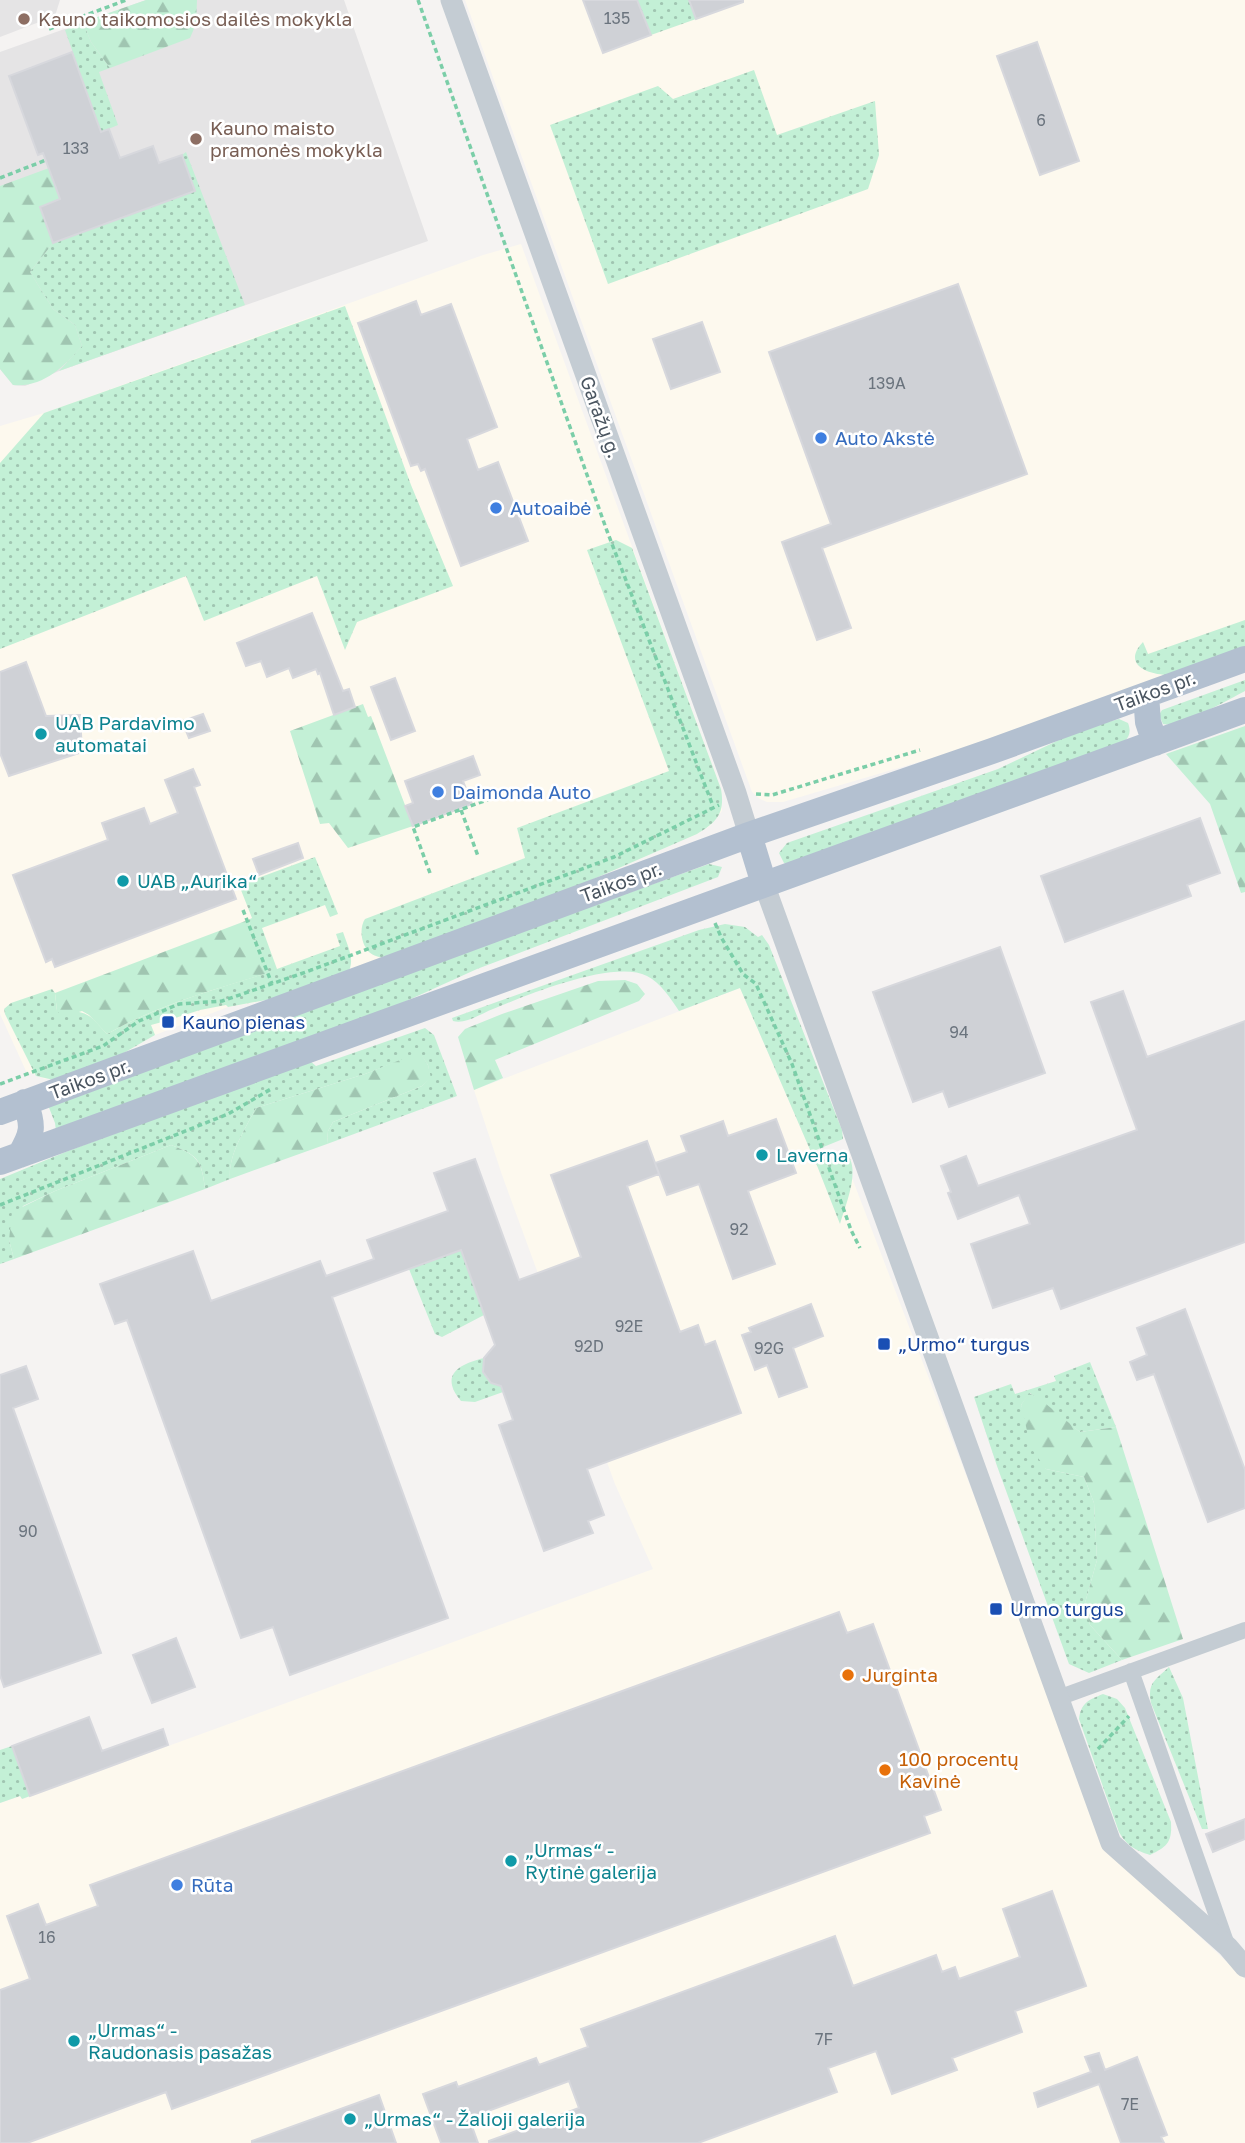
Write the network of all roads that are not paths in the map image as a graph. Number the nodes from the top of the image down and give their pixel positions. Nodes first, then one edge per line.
1 (451, 0) edge
2 (1245, 659) edge
3 (1146, 695) junction
4 (1245, 710) edge
5 (1155, 743) junction
6 (749, 835) junction
7 (764, 884) junction
8 (25, 1102) junction
9 (0, 1112) edge
10 (10, 1159) edge
11 (1245, 1630) edge
12 (1131, 1671) junction
13 (1058, 1698) junction
14 (1227, 1947) junction
15 (1245, 1967) edge

1 - 6 street, Garažų g.
2 - 3 main road, Taikos pr.
3 - 5 main road
3 - 6 main road, Taikos pr.
4 - 5 main road
5 - 7 main road
6 - 7 main road
6 - 8 main road, Taikos pr.
7 - 10 main road
7 - 13 street
8 - 9 main road, Taikos pr.
8 - 10 main road
11 - 12 street
12 - 13 street
12 - 14 street
13 - 14 street
14 - 15 street

